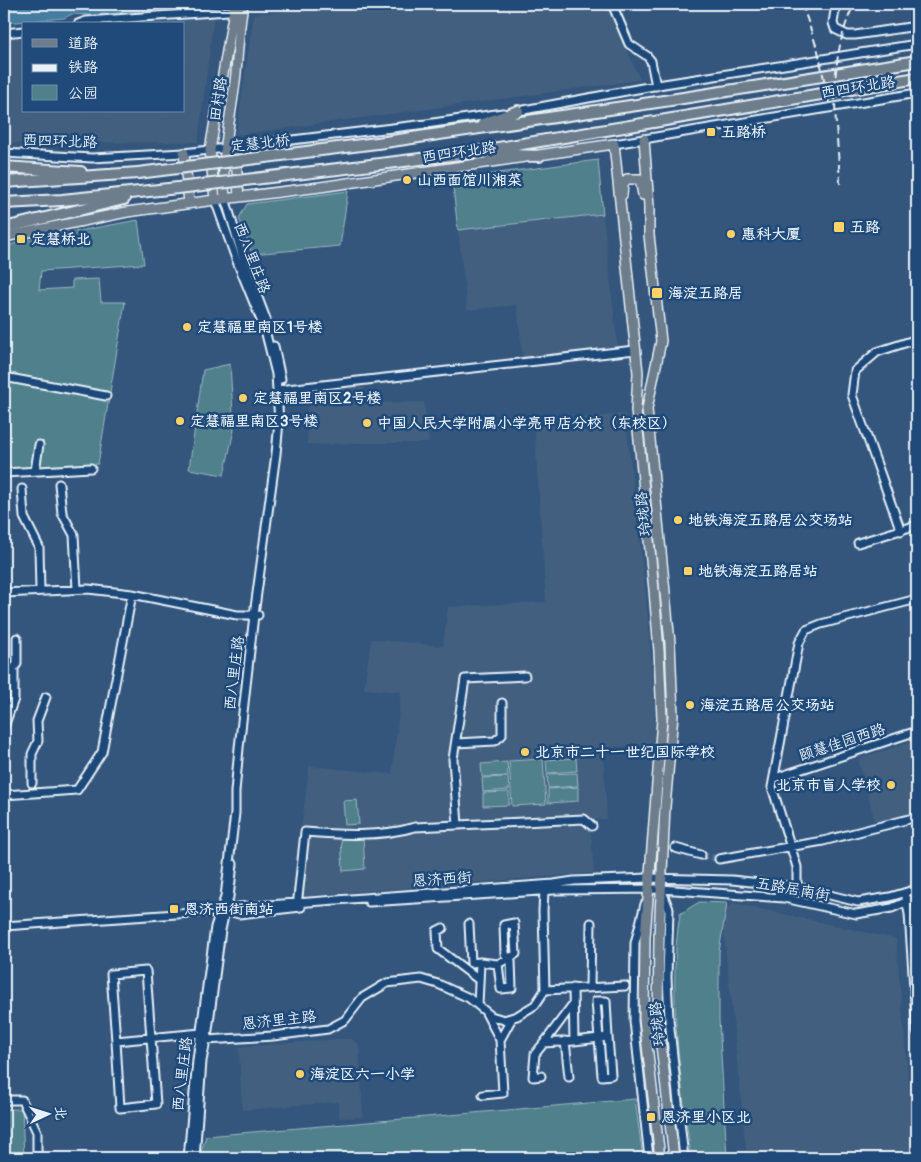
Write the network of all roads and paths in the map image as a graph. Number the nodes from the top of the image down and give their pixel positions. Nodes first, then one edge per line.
1 (612, 4) edge
2 (836, 4) edge
3 (237, 6) edge
4 (83, 22) edge
5 (917, 26) edge
6 (22, 31) edge
7 (4, 33) edge
8 (917, 44) edge
9 (917, 61) edge
10 (917, 78) edge
11 (656, 86) junction
12 (917, 93) edge
13 (518, 111) junction
14 (463, 132) junction
15 (644, 139) junction
16 (385, 142) joint
17 (614, 144) junction
18 (235, 147) junction
19 (224, 148) junction
20 (210, 150) junction
21 (4, 153) edge
22 (184, 153) junction
23 (468, 153) junction
24 (540, 156) junction
25 (4, 167) edge
26 (122, 174) junction
27 (4, 175) edge
28 (48, 179) junction
29 (4, 182) edge
30 (156, 191) junction
31 (239, 197) junction
32 (225, 198) junction
33 (215, 200) junction
34 (189, 203) junction
35 (4, 204) edge
36 (621, 212) junction
37 (4, 228) edge
38 (649, 235) junction
39 (4, 237) edge
40 (917, 339) edge
41 (635, 350) junction
42 (4, 377) edge
43 (280, 390) junction
44 (106, 396) dead end
45 (39, 445) dead end
46 (91, 468) dead end
47 (35, 471) junction
48 (4, 472) edge
49 (59, 484) dead end
50 (22, 489) dead end
51 (917, 525) edge
52 (901, 531) junction
53 (858, 544) dead end
54 (77, 589) junction
55 (40, 591) junction
56 (4, 593) edge
57 (132, 594) junction
58 (917, 600) edge
59 (256, 615) junction
60 (17, 638) dead end
61 (525, 676) dead end
62 (46, 697) dead end
63 (502, 703) dead end
64 (4, 727) edge
65 (917, 731) edge
66 (456, 743) junction
67 (775, 778) junction
68 (32, 783) dead end
69 (4, 795) edge
70 (917, 817) edge
71 (458, 824) junction
72 (592, 826) dead end
73 (791, 846) junction
74 (675, 848) dead end
75 (701, 855) tunnel mouth
76 (719, 859) tunnel mouth
77 (649, 878) junction
78 (661, 878) junction
79 (797, 886) junction
80 (648, 889) junction
81 (661, 889) junction
82 (544, 891) junction
83 (904, 893) junction
84 (917, 896) edge
85 (906, 902) junction
86 (297, 905) junction
87 (222, 911) junction
88 (469, 924) dead end
89 (591, 924) dead end
90 (4, 926) edge
91 (442, 928) dead end
92 (480, 962) junction
93 (498, 964) junction
94 (479, 980) junction
95 (625, 986) dead end
96 (590, 987) junction
97 (573, 988) junction
98 (545, 990) junction
99 (573, 1004) junction
100 (478, 1005) junction
101 (485, 1010) junction
102 (512, 1018) junction
103 (917, 1032) edge
104 (201, 1033) junction
105 (152, 1038) junction
106 (604, 1038) dead end
107 (206, 1040) junction
108 (500, 1040) junction
109 (116, 1041) junction
110 (565, 1041) junction
111 (574, 1041) junction
112 (544, 1043) junction
113 (541, 1076) dead end
114 (568, 1077) dead end
115 (483, 1095) dead end
116 (4, 1100) edge
117 (37, 1158) edge
118 (188, 1158) edge
119 (195, 1158) edge
120 (649, 1158) edge
121 (660, 1158) edge
122 (674, 1158) edge
123 (684, 1158) edge

1 - 11 street
2 - 5 street
3 - 4 street
3 - 19 main road, 田村路
3 - 20 main road, 田村路
6 - 7 street
8 - 11 street, 西四环北路
9 - 14 highway, 西四环北路
10 - 23 highway, 西四环北路
11 - 13 street, 西四环北路
12 - 15 street, 西四环北路
13 - 14 highway
13 - 18 street, 西四环北路
14 - 16 highway, 西四环北路
15 - 17 street, 西四环北路
15 - 38 main road, 玲珑路
16 - 26 highway, 定慧北桥, bridge
17 - 24 main road, 西四环北路
17 - 36 main road, 玲珑路
18 - 19 street, 西四环北路
18 - 31 main road
19 - 20 street, 西四环北路
19 - 32 main road, 田村路
20 - 22 street, 西四环北路
20 - 33 main road, 田村路
21 - 22 street, 西四环北路
22 - 34 main road
23 - 24 highway
23 - 30 highway, 西四环北路, bridge
24 - 31 main road, 西四环北路
25 - 26 highway
26 - 28 highway
27 - 28 highway
28 - 29 highway
30 - 35 highway
30 - 37 highway
31 - 32 main road, 西四环北路
32 - 33 main road, 西四环北路
32 - 43 street, 西八里庄路
33 - 34 main road, 西四环北路
33 - 43 street, 西八里庄路
34 - 39 main road, 西四环北路
36 - 38 main road
36 - 41 main road, 玲珑路
38 - 78 main road, 玲珑路
40 - 52 street
41 - 43 street
41 - 77 main road, 玲珑路
42 - 44 street
43 - 59 street, 西八里庄路
45 - 47 street
46 - 47 street
47 - 48 street
49 - 54 street
50 - 55 street
51 - 52 street
52 - 53 street
54 - 55 street
54 - 57 street
55 - 56 street
57 - 59 street
57 - 69 street
58 - 67 street
59 - 87 street, 西八里庄路
60 - 64 street
61 - 66 street
62 - 68 street
63 - 66 street
65 - 67 street, 颐慧佳园西路
66 - 71 street
67 - 73 street
70 - 73 street
71 - 72 street
71 - 86 street
73 - 76 street
73 - 79 street
74 - 75 street
77 - 78 street, 恩济西街
77 - 80 main road, 玲珑路
77 - 86 street, 恩济西街
78 - 79 street, 五路居南街
78 - 81 main road, 玲珑路
79 - 83 street, 五路居南街
80 - 81 street, 恩济西街
80 - 82 street, 恩济西街
80 - 120 street, 玲珑路
80 - 121 main road, 玲珑路
81 - 85 street, 五路居南街
81 - 122 main road, 玲珑路
81 - 123 street, 玲珑路
82 - 86 street, 恩济西街
82 - 98 street
83 - 84 street, 五路居南街
83 - 85 street
84 - 85 street, 五路居南街
85 - 103 street
86 - 87 street, 恩济西街
87 - 90 street, 恩济西街
87 - 104 street, 西八里庄路
87 - 107 street, 西八里庄路
88 - 92 street
89 - 96 street
91 - 94 street
92 - 93 street
92 - 94 street
93 - 93 street
94 - 100 street
95 - 96 street
96 - 97 street
97 - 98 street
97 - 99 street
98 - 102 street
99 - 111 street
99 - 112 street
100 - 101 street, 恩济里主路
100 - 107 street, 恩济里主路
101 - 102 street, 恩济里主路
101 - 108 street
102 - 108 street
104 - 105 street
104 - 118 street, 西八里庄路
105 - 109 street
105 - 109 street
105 - 109 street
106 - 111 street
107 - 119 street, 西八里庄路
108 - 115 street
110 - 111 street
110 - 112 street
110 - 114 street
112 - 113 street
116 - 117 street

